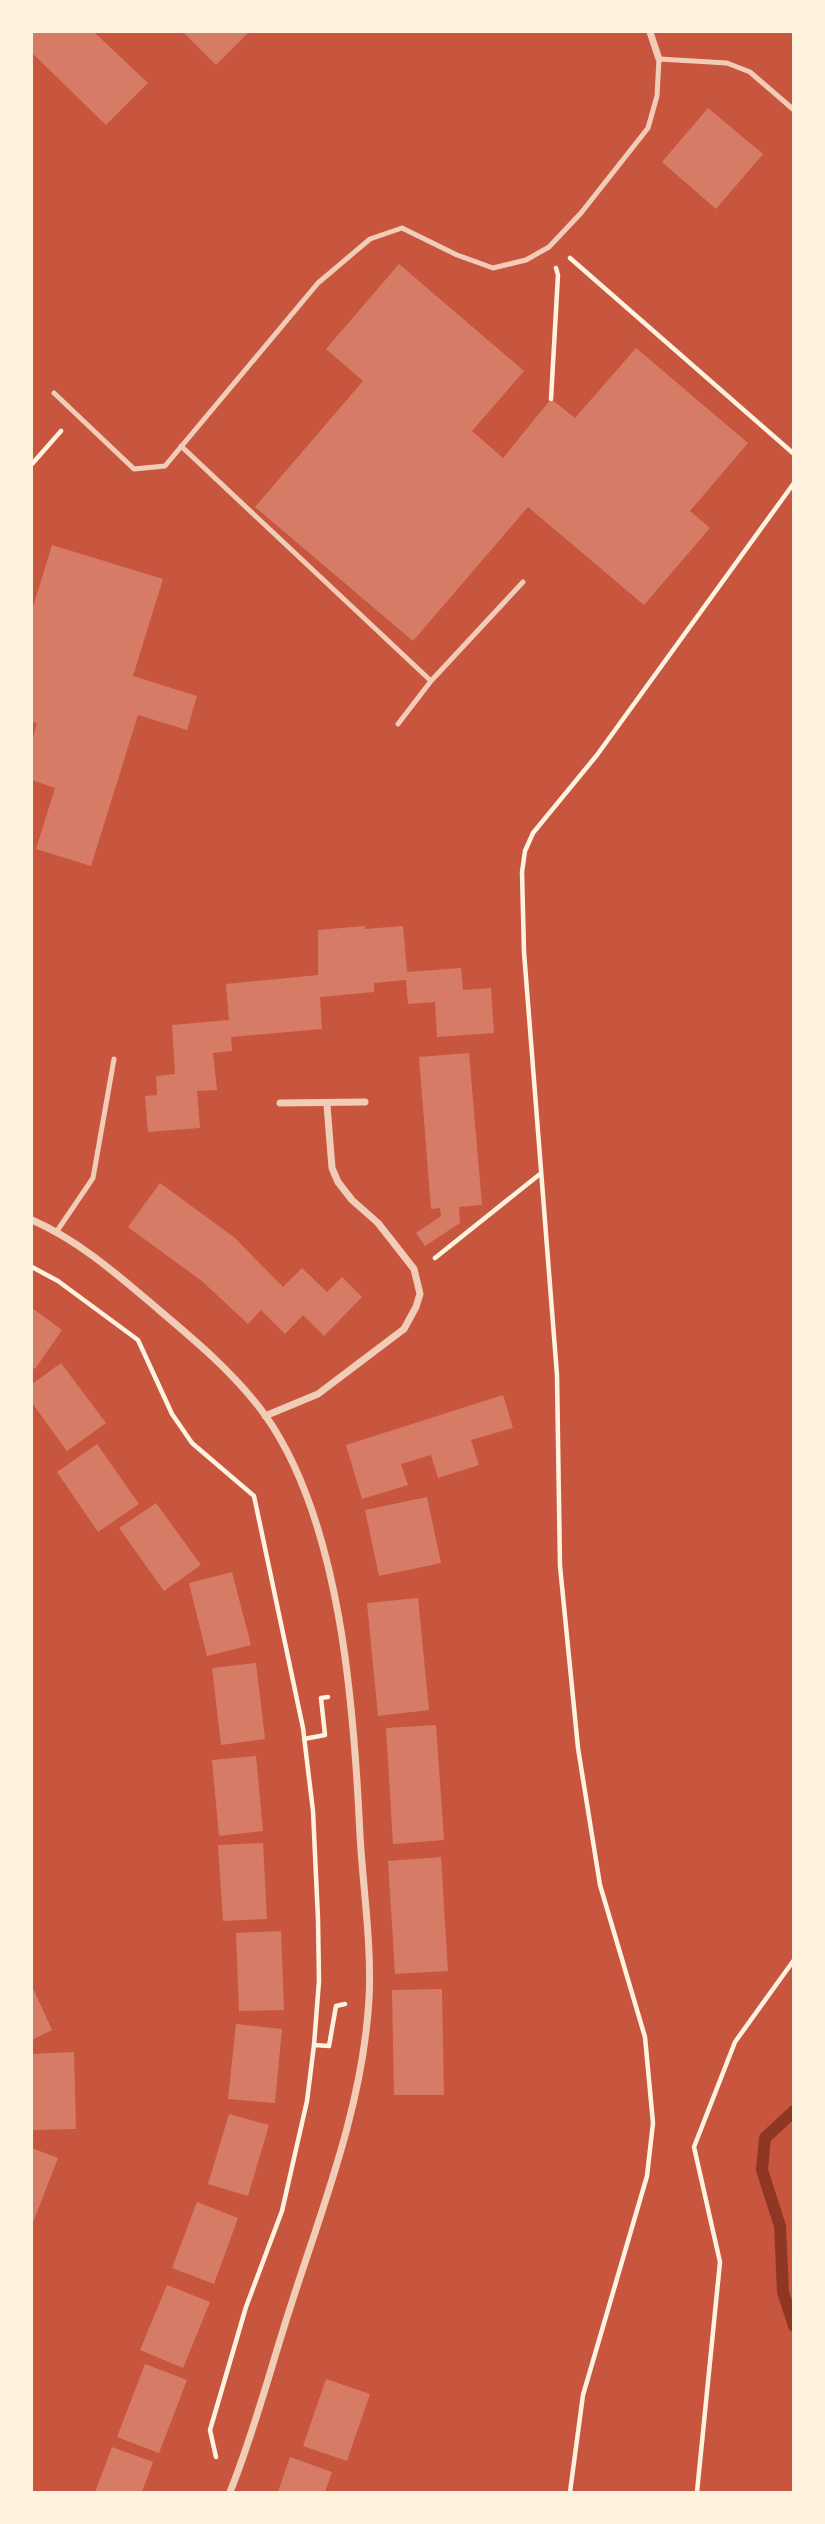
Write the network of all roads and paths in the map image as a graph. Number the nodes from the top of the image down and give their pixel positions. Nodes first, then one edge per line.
1 (650, 32) edge
2 (659, 60) junction
3 (793, 110) edge
4 (551, 245) junction
5 (54, 393) dead end
6 (551, 399) dead end
7 (76, 415) junction
8 (181, 446) junction
9 (793, 454) edge
10 (32, 464) edge
11 (793, 483) edge
12 (523, 582) dead end
13 (431, 681) junction
14 (398, 724) dead end
15 (114, 1059) dead end
16 (365, 1102) dead end
17 (280, 1103) dead end
18 (327, 1105) junction
19 (540, 1173) junction
20 (32, 1220) edge
21 (57, 1231) junction
22 (32, 1267) edge
23 (420, 1294) junction
24 (265, 1416) junction
25 (322, 1707) dead end
26 (304, 1739) junction
27 (793, 1960) edge
28 (332, 2019) dead end
29 (314, 2045) junction
30 (218, 2468) dead end
31 (230, 2493) edge
32 (570, 2493) edge
33 (697, 2493) edge

1 - 2 street
2 - 3 lane
2 - 4 lane
4 - 6 path
4 - 8 lane
4 - 9 path
5 - 7 lane
7 - 8 lane
7 - 10 path
8 - 13 lane
11 - 19 path
12 - 13 lane
13 - 14 lane
15 - 21 lane
16 - 18 street
17 - 18 street
18 - 23 street
19 - 23 path
19 - 32 path
20 - 21 street
21 - 24 street
22 - 26 path
23 - 24 street
24 - 31 street
25 - 26 path
26 - 29 path
27 - 33 path
28 - 29 path
29 - 30 path

